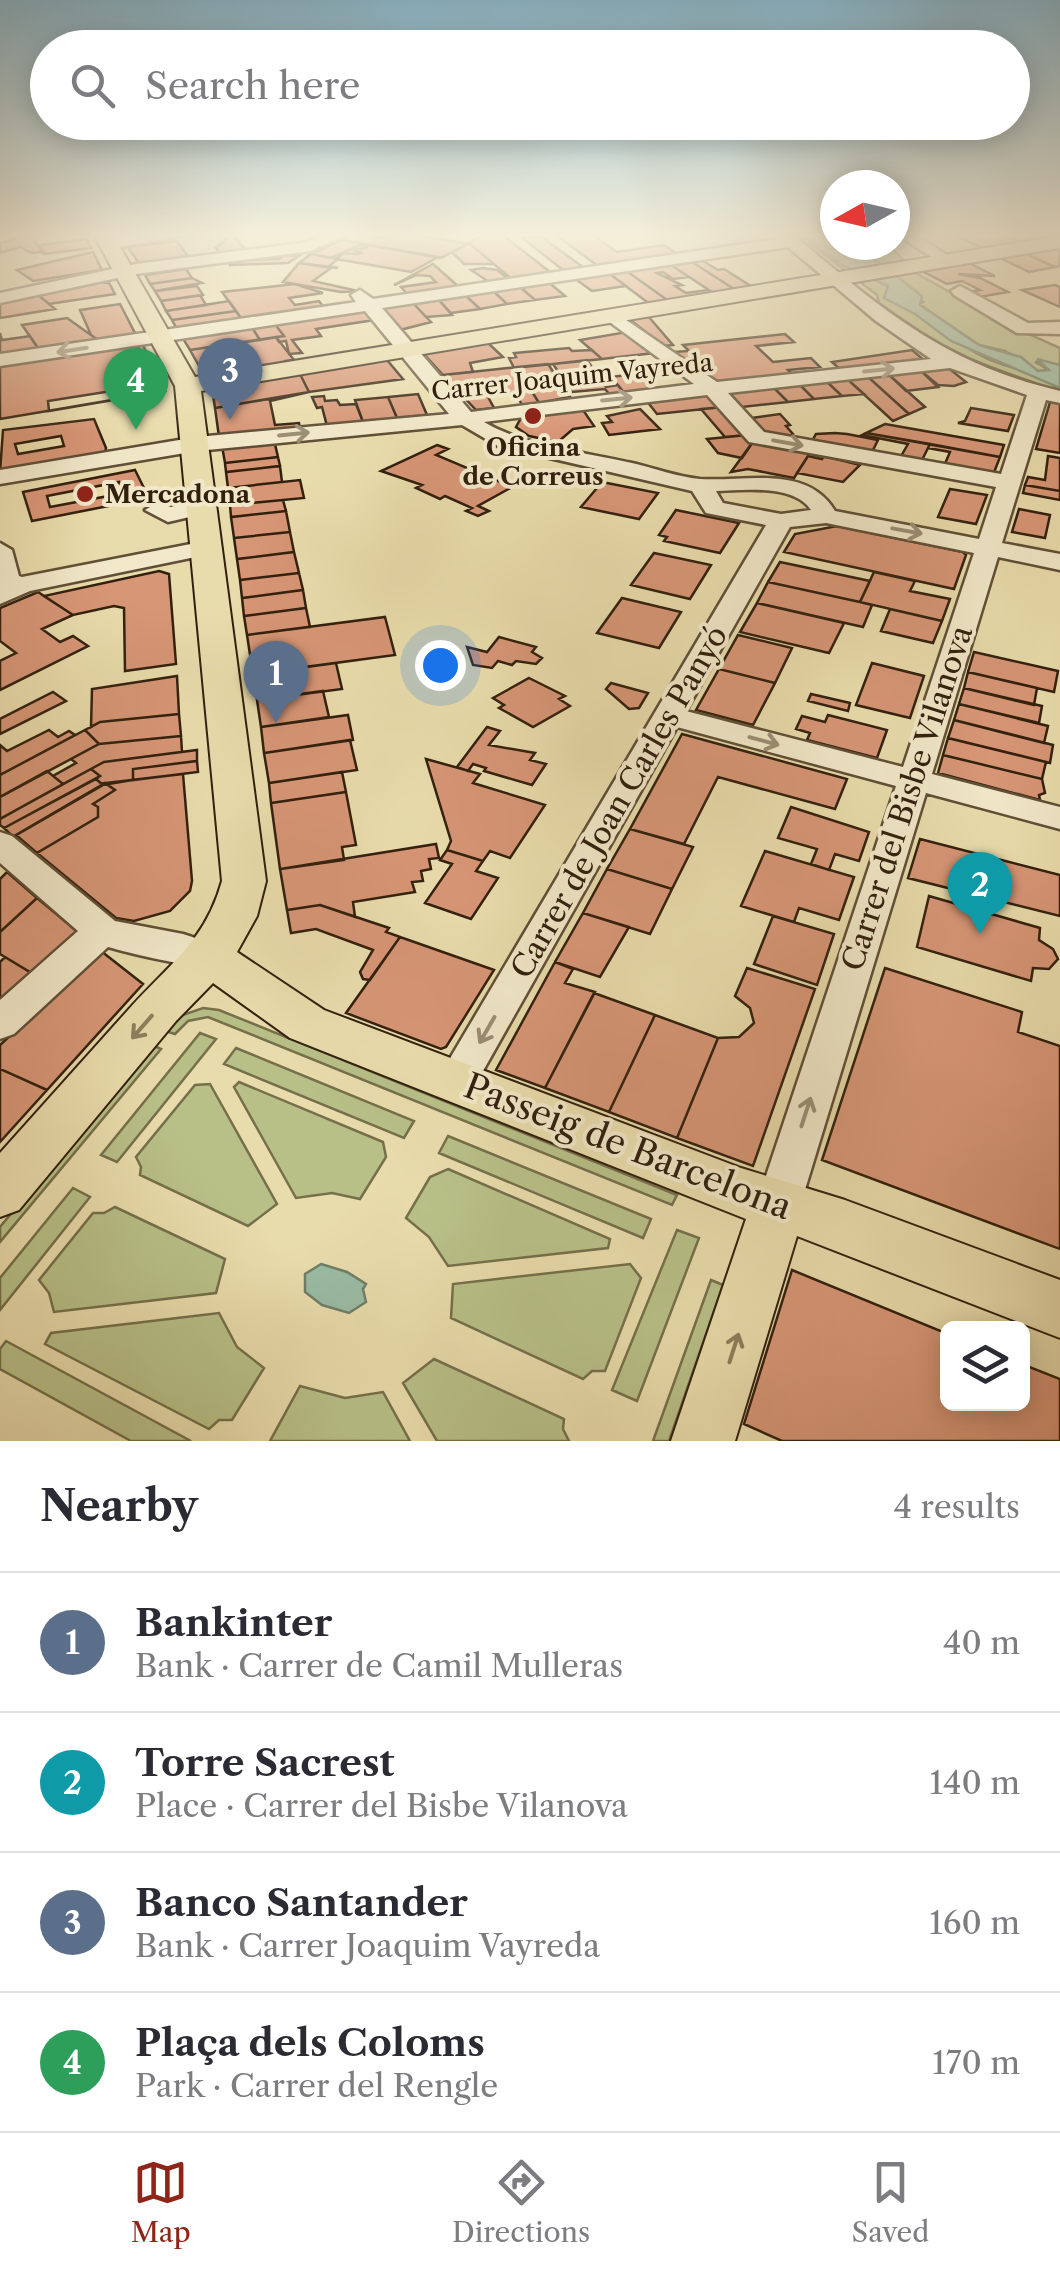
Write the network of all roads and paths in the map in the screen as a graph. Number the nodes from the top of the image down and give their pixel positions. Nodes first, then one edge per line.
1 (138, 300) edge
2 (363, 300) edge
3 (364, 300) edge
4 (710, 300) edge
5 (864, 300) edge
6 (976, 300) edge
7 (613, 316) junction
8 (1060, 328) edge
9 (161, 336) junction
10 (410, 350) junction
11 (0, 360) edge
12 (952, 362) junction
13 (188, 386) junction
14 (712, 388) junction
15 (1049, 394) edge
16 (462, 419) junction
17 (197, 444) junction
18 (0, 478) edge
19 (1009, 482) junction
20 (701, 486) junction
21 (157, 510) dead end
22 (826, 516) junction
23 (781, 521) junction
24 (205, 531) junction
25 (988, 546) junction
26 (0, 550) edge
27 (121, 554) dead end
28 (1060, 562) edge
29 (11, 590) edge
30 (670, 716) junction
31 (914, 780) junction
32 (1060, 818) edge
33 (0, 844) edge
34 (102, 930) junction
35 (210, 957) junction
36 (0, 1022) edge
37 (456, 1082) junction
38 (0, 1192) edge
39 (778, 1206) junction
40 (1060, 1309) edge
41 (703, 1441) edge

1 - 9 main road
2 - 9 street
3 - 10 street
4 - 7 main road
5 - 12 street
6 - 8 street
7 - 10 main road
7 - 14 street
9 -> 11 street
9 - 13 main road
10 - 13 main road
10 - 16 street
14 -> 12 street, Carrer Joaquim Vayreda
12 - 15 street
13 - 17 main road
16 -> 14 street, Carrer Joaquim Vayreda
14 -> 19 street
15 - 19 street, Carrer del Bisbe Vilanova
17 -> 16 street, Carrer Joaquim Vayreda
16 - 20 street
17 - 18 street, Carrer Joaquim Vayreda
17 - 24 main road
19 - 25 street, Carrer del Bisbe Vilanova
20 - 22 street
20 - 23 street
21 - 24 street
22 - 23 street
22 -> 25 street
23 - 30 street, Carrer de Joan Carles Panyó
24 - 27 street
24 - 29 street
24 - 35 main road
25 - 28 street
25 - 31 street, Carrer del Bisbe Vilanova
26 - 29 street
30 -> 31 street
30 -> 37 street, Carrer de Joan Carles Panyó
31 - 32 street
39 -> 31 street, Carrer del Bisbe Vilanova
33 - 34 street
34 - 35 street
34 - 36 street
35 - 37 main road, Passeig de Barcelona
35 -> 38 main road
37 - 39 main road, Passeig de Barcelona
39 - 40 main road, Passeig de Barcelona
41 -> 39 main road

